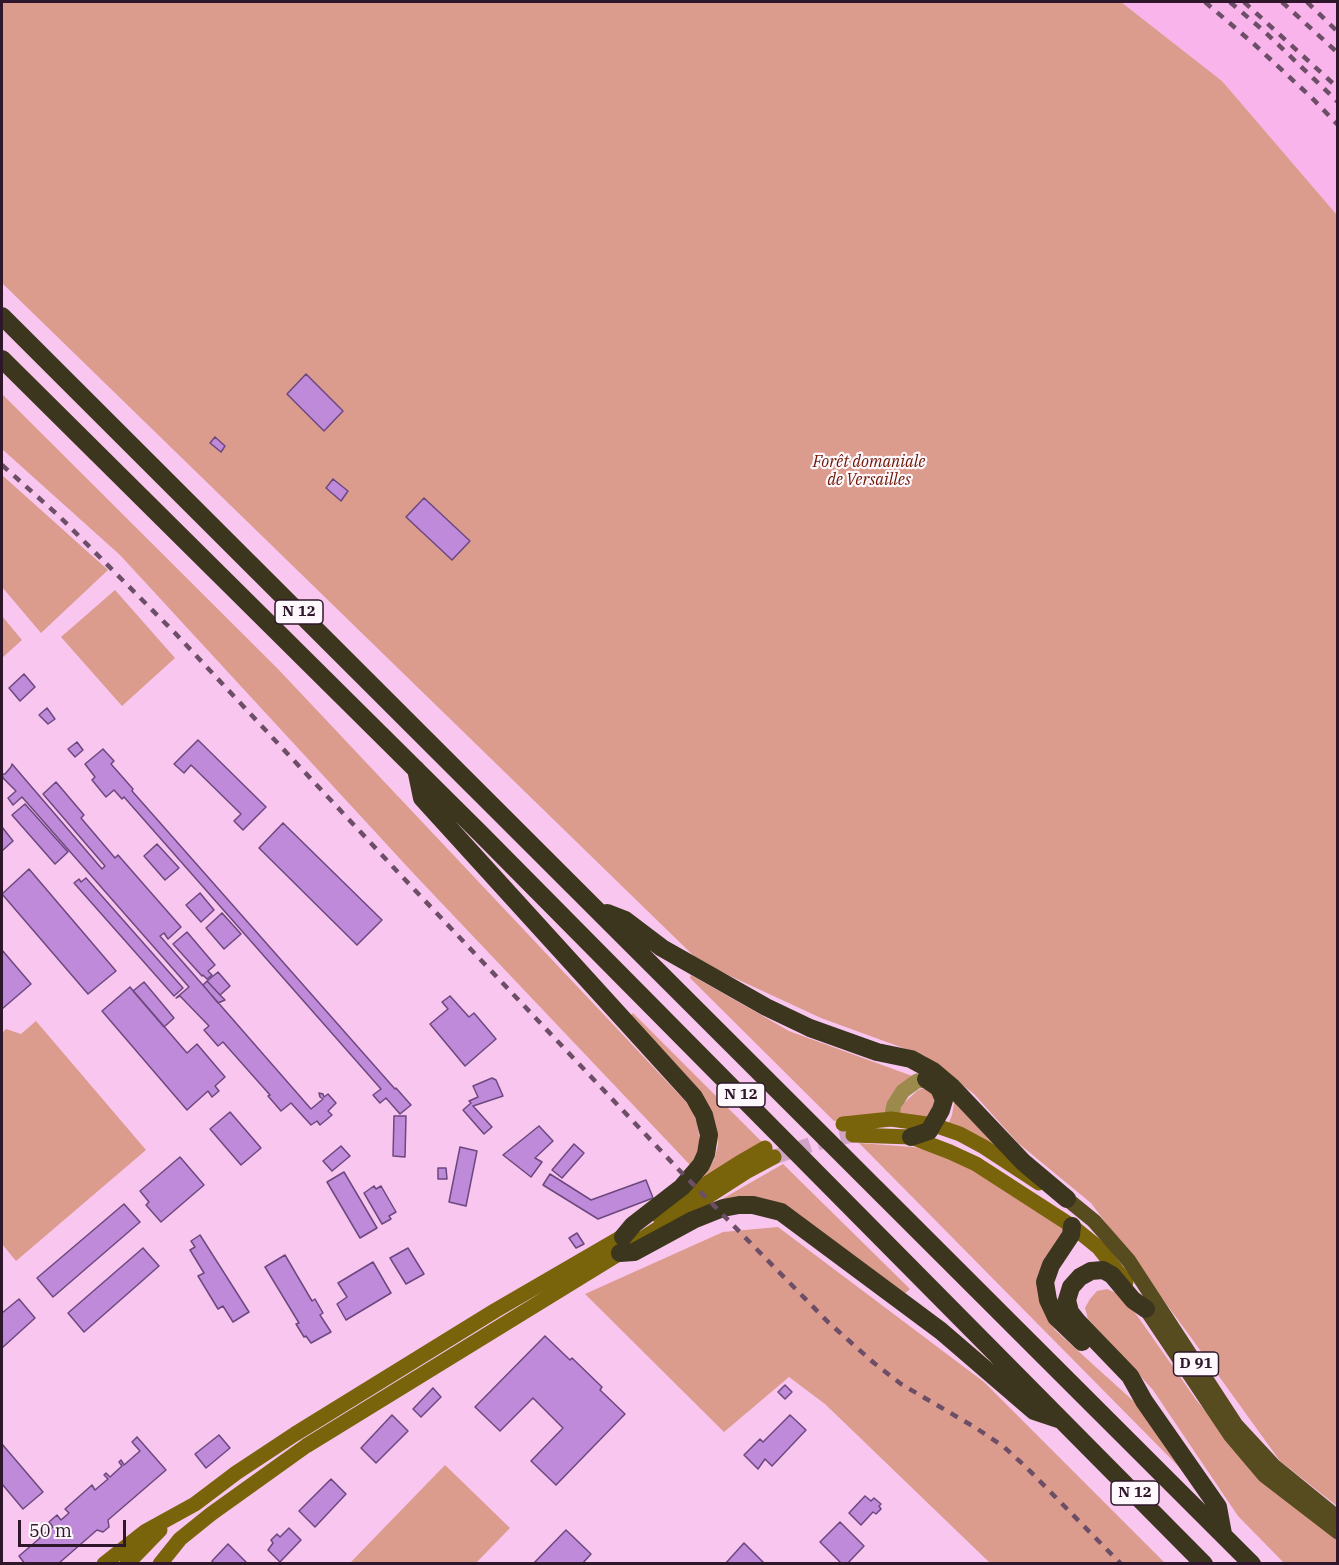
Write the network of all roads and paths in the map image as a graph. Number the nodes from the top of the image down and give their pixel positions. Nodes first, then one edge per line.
1 (2, 316) edge
2 (2, 359) edge
3 (416, 769) junction
4 (597, 909) junction
5 (877, 1052) junction
6 (929, 1080) junction
7 (891, 1119) junction
8 (934, 1125) junction
9 (911, 1137) junction
10 (770, 1153) tunnel mouth
11 (1067, 1199) junction
12 (1072, 1226) junction
13 (622, 1245) junction
14 (1146, 1309) junction
15 (1144, 1401) junction
16 (1066, 1422) junction
17 (173, 1518) junction
18 (1338, 1518) edge
19 (1338, 1532) edge
20 (1223, 1534) junction
21 (180, 1539) junction
22 (105, 1563) edge
23 (127, 1563) edge
24 (153, 1563) edge
25 (160, 1563) edge
26 (1204, 1563) edge
27 (1252, 1563) edge

1 - 4 highway, N 12
2 - 3 highway, N 12
3 - 13 highway
3 - 16 highway, N 12
4 - 5 highway
4 - 20 highway, N 12
5 - 6 highway
5 - 11 highway
6 - 7 street
6 - 8 highway
7 - 8 main road, D 91
7 - 9 main road, D 91
8 - 9 highway
8 - 11 main road, D 91
9 - 12 main road, D 91
10 - 13 main road
11 - 12 main road
11 - 18 main road, D 91
12 - 14 main road, D 91
12 - 15 highway
13 - 16 highway
13 - 17 main road
13 - 21 main road
14 - 15 highway
14 - 19 main road, D 91
15 - 20 highway
16 - 26 highway, N 12
17 - 22 main road
17 - 23 main road
20 - 27 highway, N 12
21 - 24 main road
21 - 25 main road

